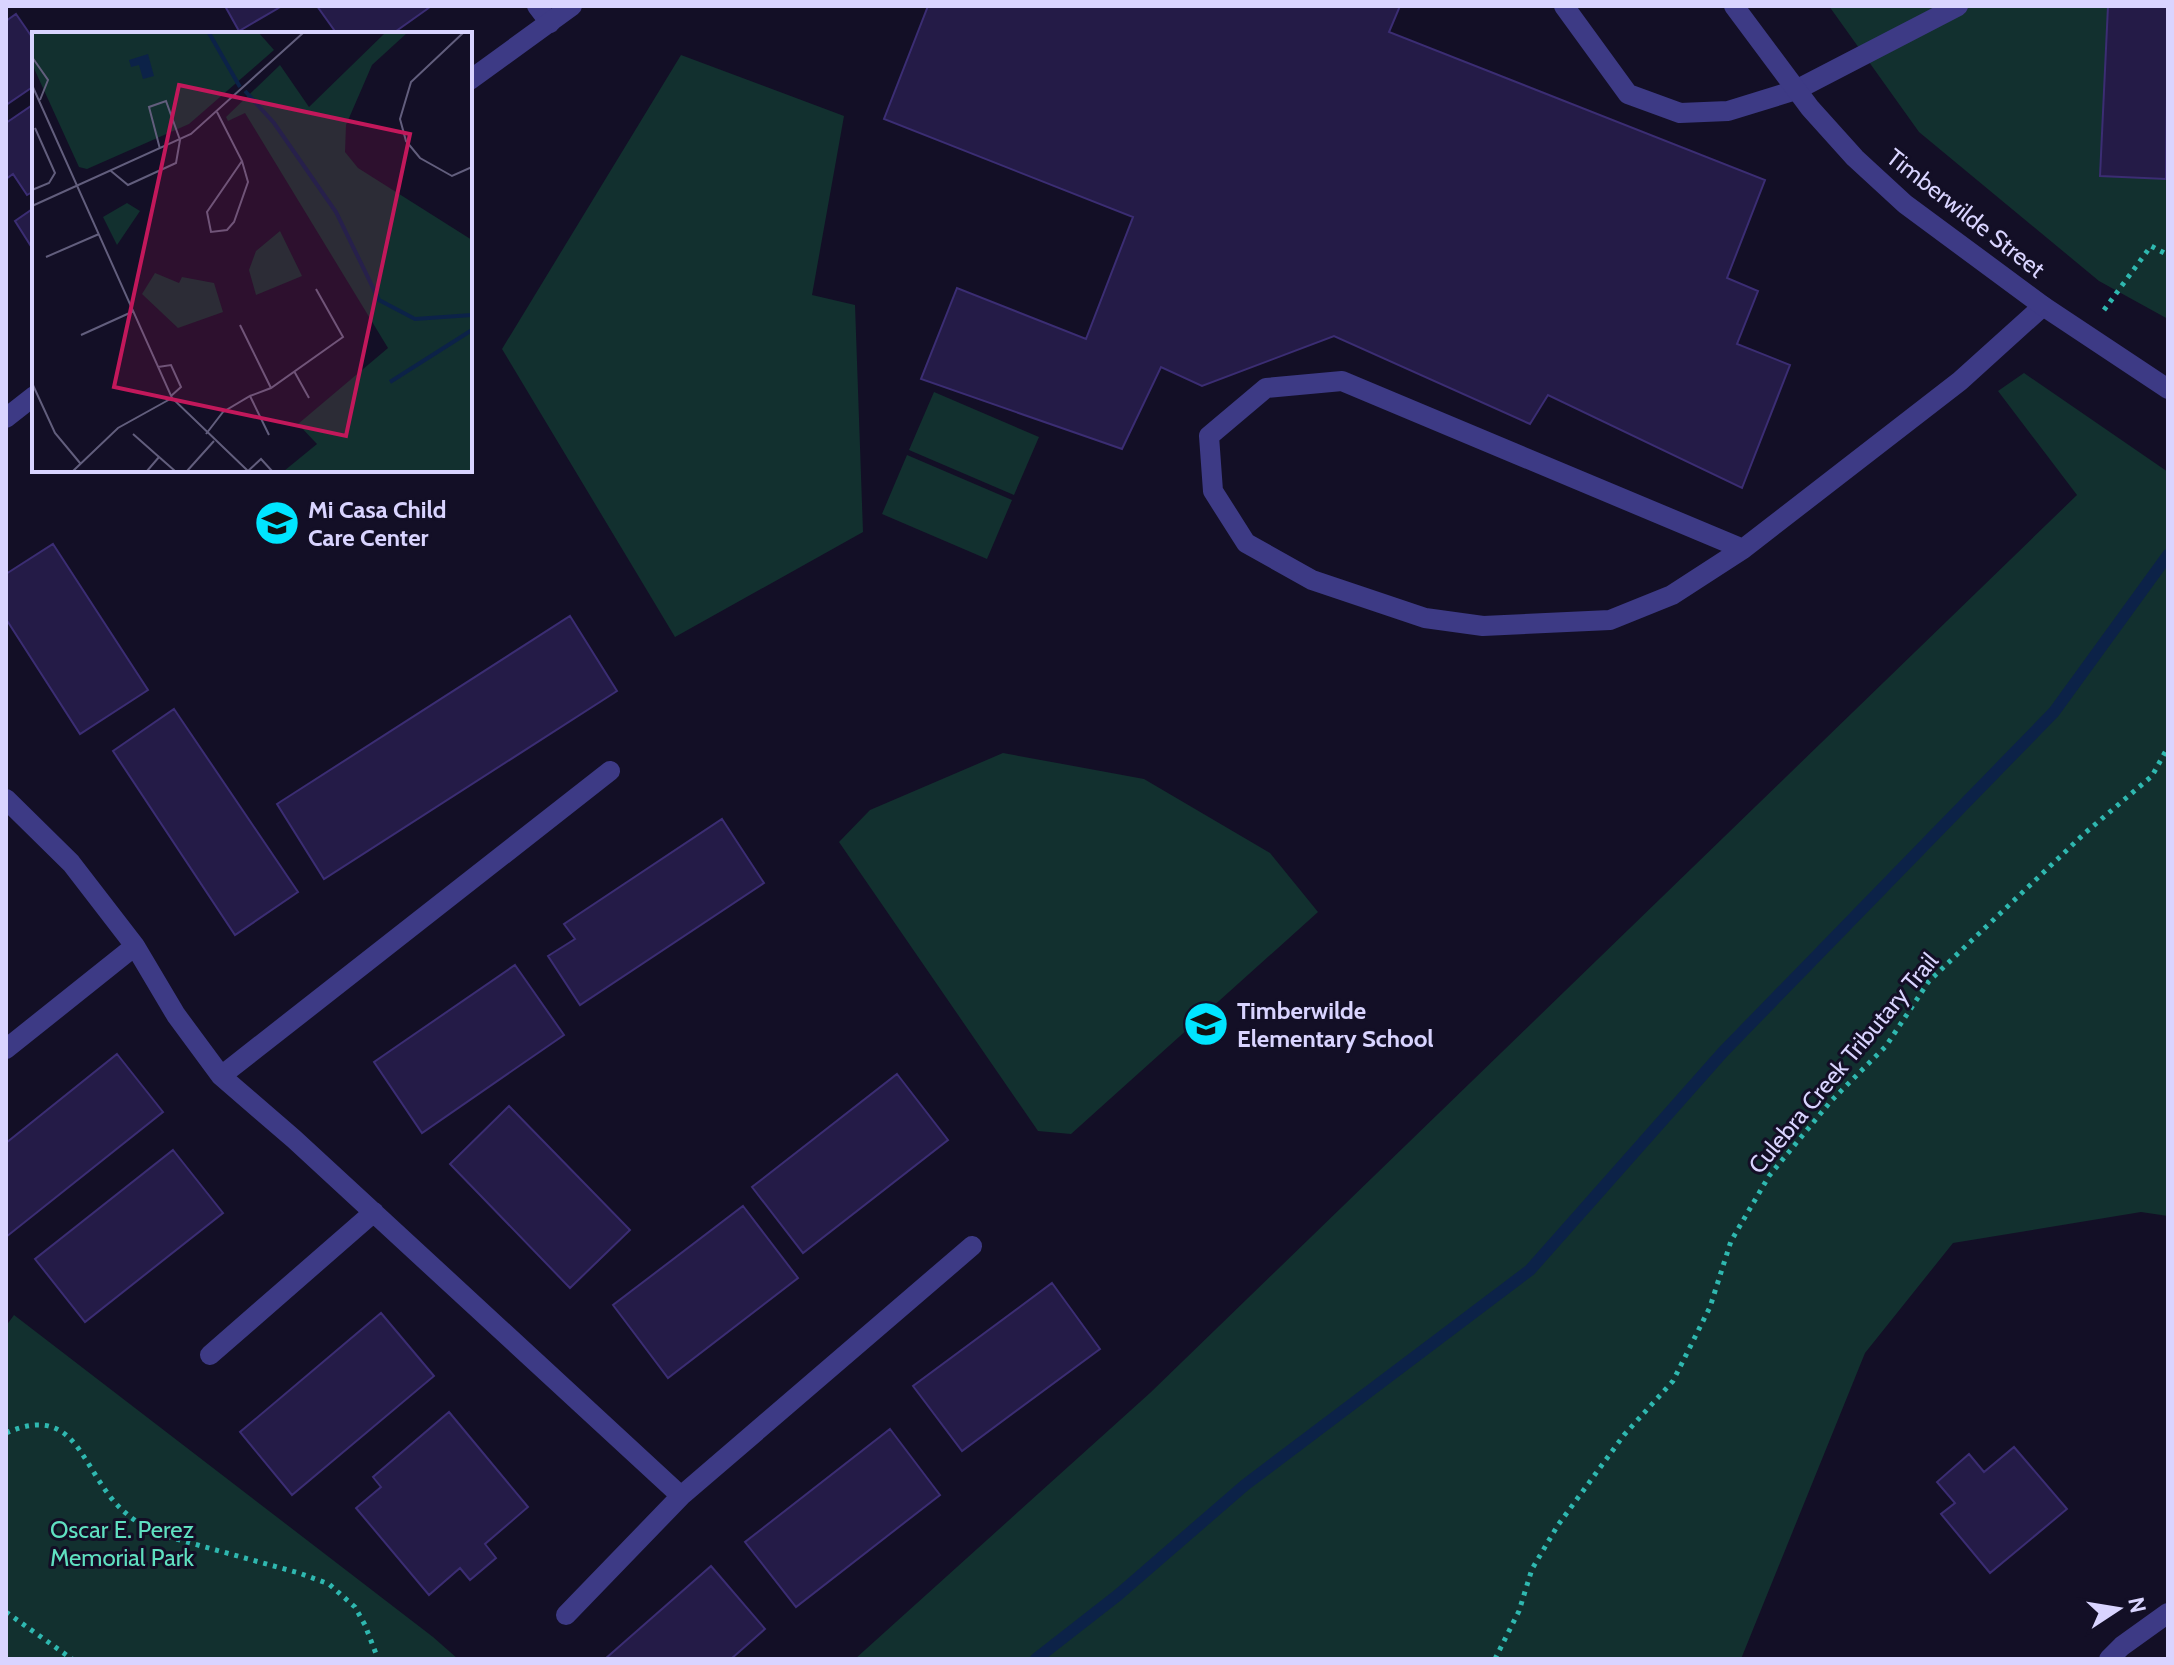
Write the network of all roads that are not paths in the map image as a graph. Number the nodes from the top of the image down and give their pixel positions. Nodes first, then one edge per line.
1 (572, 6) edge
2 (1564, 6) edge
3 (1734, 6) edge
4 (1958, 6) edge
5 (544, 14) edge
6 (472, 78) edge
7 (1796, 90) junction
8 (2043, 306) junction
9 (2168, 389) edge
10 (1743, 549) junction
11 (610, 771) dead end
12 (6, 799) edge
13 (135, 946) junction
14 (6, 1049) edge
15 (221, 1076) junction
16 (374, 1212) junction
17 (972, 1246) dead end
18 (210, 1355) dead end
19 (681, 1496) junction
20 (2168, 1613) edge
21 (566, 1615) dead end
22 (2109, 1659) edge

1 - 5 street
2 - 7 street
3 - 7 street, Timberwilde Street
4 - 7 street
5 - 6 street
7 - 8 street, Timberwilde Street
8 - 9 street, Timberwilde Street
8 - 10 street
10 - 10 street
11 - 15 street
12 - 13 street
13 - 14 street
13 - 15 street
15 - 16 street
16 - 18 street
16 - 19 street
17 - 19 street
19 - 21 street
20 - 22 street

